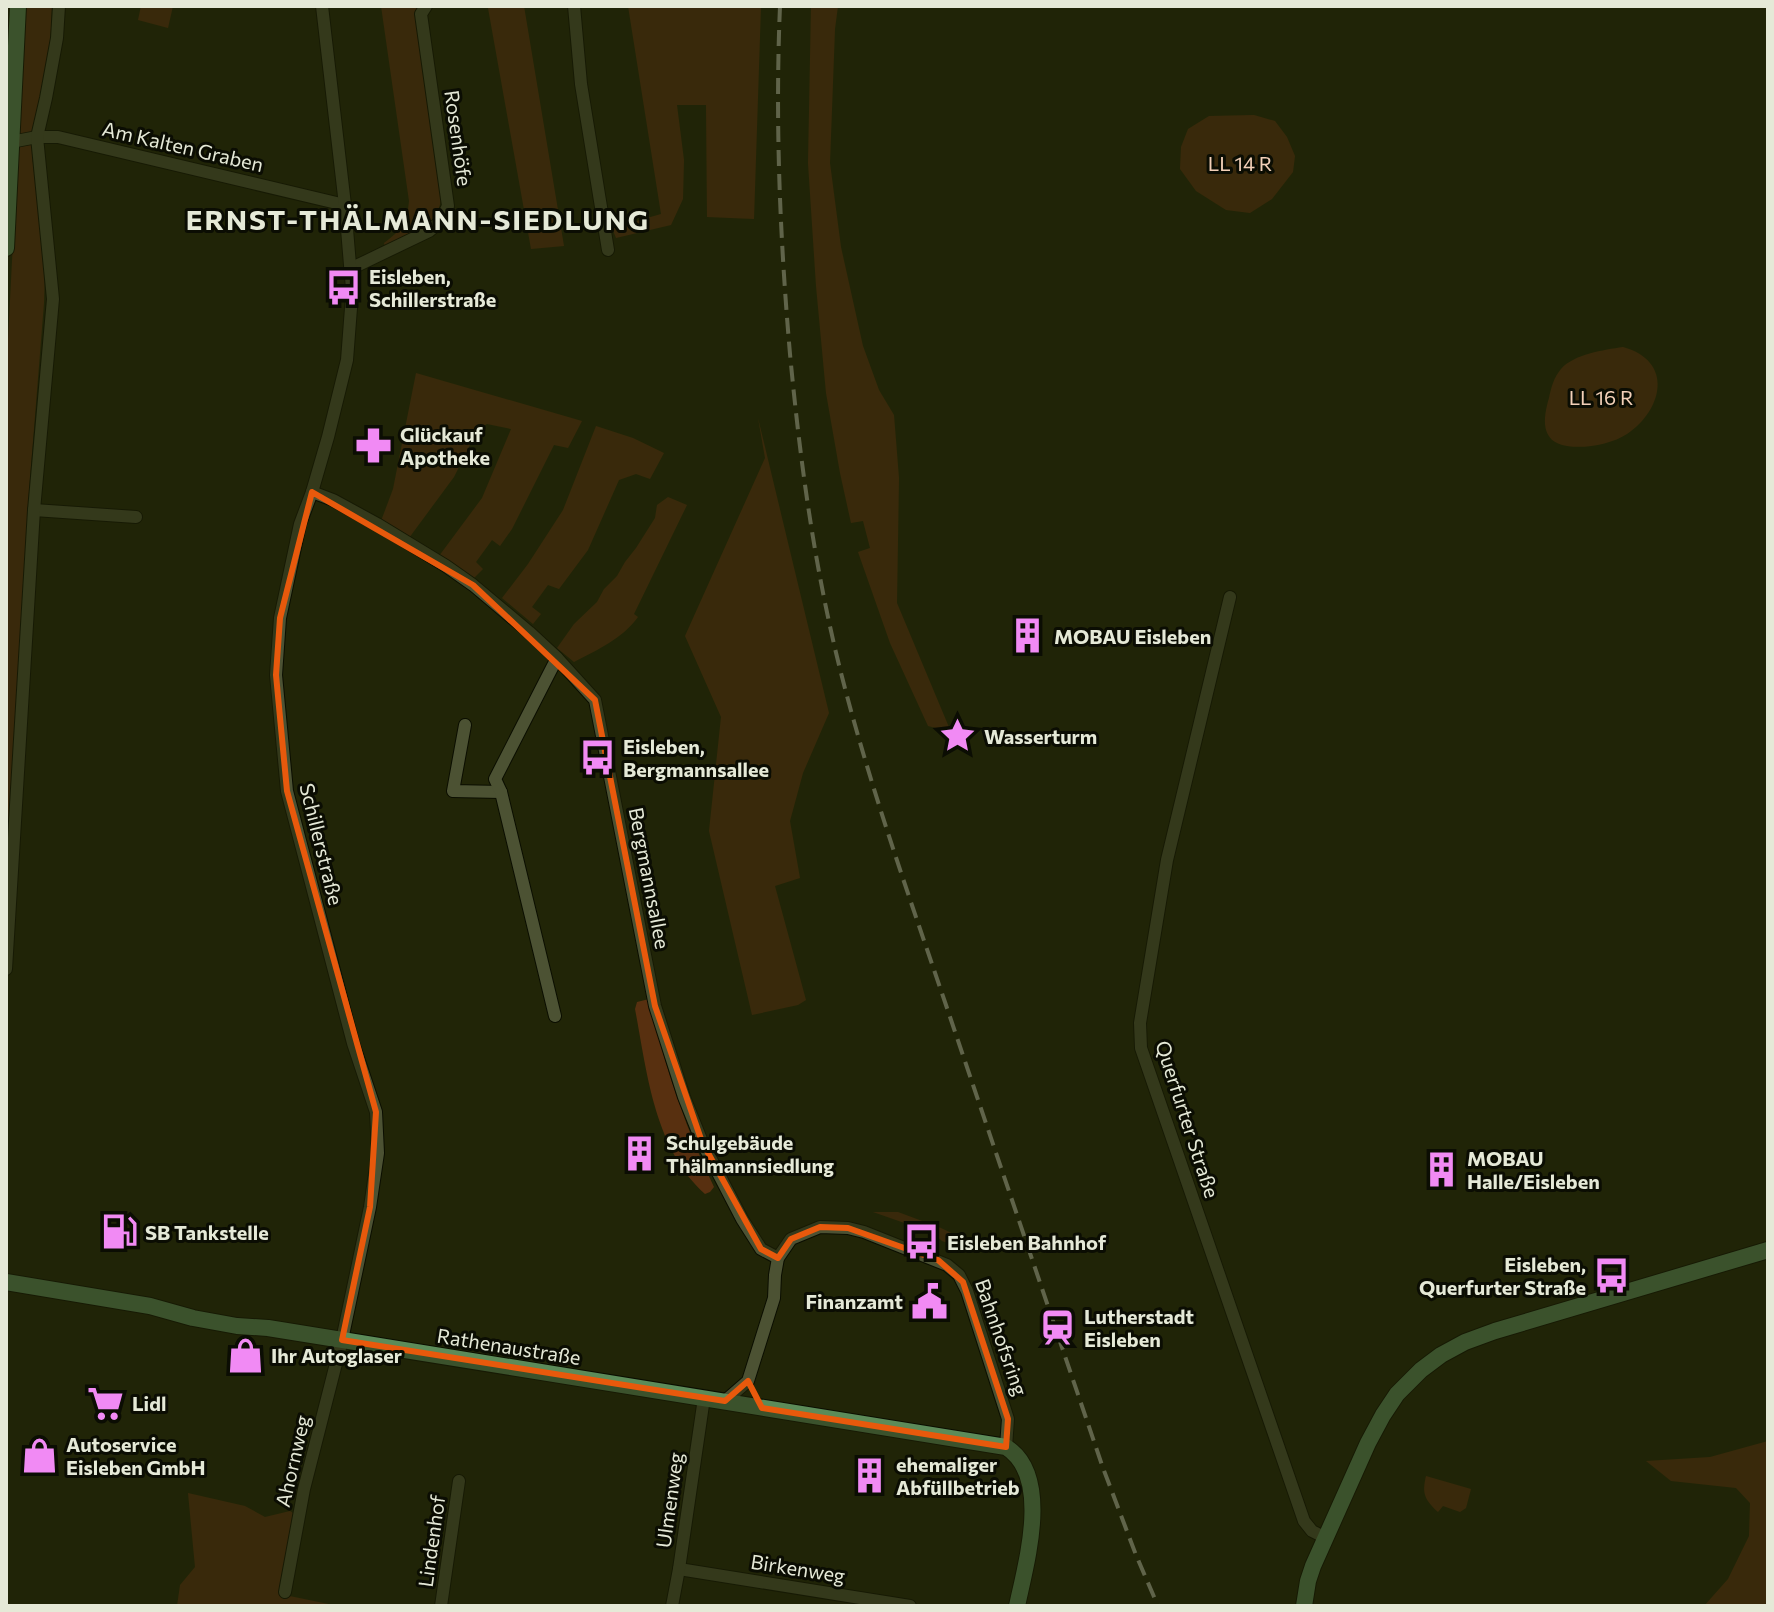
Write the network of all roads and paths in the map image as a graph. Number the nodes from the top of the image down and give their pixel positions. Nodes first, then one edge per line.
1 (18, 6) edge
2 (59, 6) edge
3 (322, 6) edge
4 (426, 6) edge
5 (574, 6) edge
6 (37, 137) junction
7 (11, 142) junction
8 (345, 205) junction
9 (6, 248) edge
10 (608, 250) dead end
11 (350, 269) junction
12 (312, 492) junction
13 (34, 510) junction
14 (136, 517) dead end
15 (1230, 597) dead end
16 (557, 658) junction
17 (465, 725) dead end
18 (501, 792) junction
19 (6, 969) edge
20 (555, 1016) dead end
21 (1768, 1250) edge
22 (778, 1258) junction
23 (6, 1282) edge
24 (342, 1340) junction
25 (748, 1381) junction
26 (704, 1398) junction
27 (725, 1401) junction
28 (762, 1408) junction
29 (1006, 1447) junction
30 (459, 1481) dead end
31 (1326, 1538) junction
32 (679, 1569) junction
33 (285, 1592) dead end
34 (441, 1606) edge
35 (672, 1606) edge
36 (910, 1606) edge
37 (1017, 1606) edge
38 (1304, 1606) edge

1 - 7 main road
2 - 6 street
3 - 8 street, Schillerstraße
4 - 11 street, Rosenhöfe
5 - 10 street
6 - 7 street, Am Kalten Graben
6 - 8 street, Am Kalten Graben
6 - 13 street
7 - 9 main road
8 - 11 street, Schillerstraße
11 - 12 street, Schillerstraße
12 - 16 street, Bergmannsallee
12 - 24 street, Schillerstraße
13 - 14 street
13 - 19 street
15 - 31 street, Querfurter Straße
16 - 18 street
16 - 22 street, Bergmannsallee
17 - 18 street
18 - 20 street
21 - 31 main road
22 - 25 street
22 - 29 street, Bahnhofsring
23 - 24 main road, Rathenaustraße
24 - 26 main road, Rathenaustraße
24 - 33 street, Ahornweg
25 - 27 street
25 - 28 street
26 - 27 main road, Rathenaustraße
26 - 32 street, Ulmenweg
27 - 28 main road, Rathenaustraße
28 - 29 main road, Rathenaustraße
29 - 37 main road
30 - 34 street, Lindenhof
31 - 38 main road
32 - 35 street, Ulmenweg
32 - 36 street, Birkenweg

